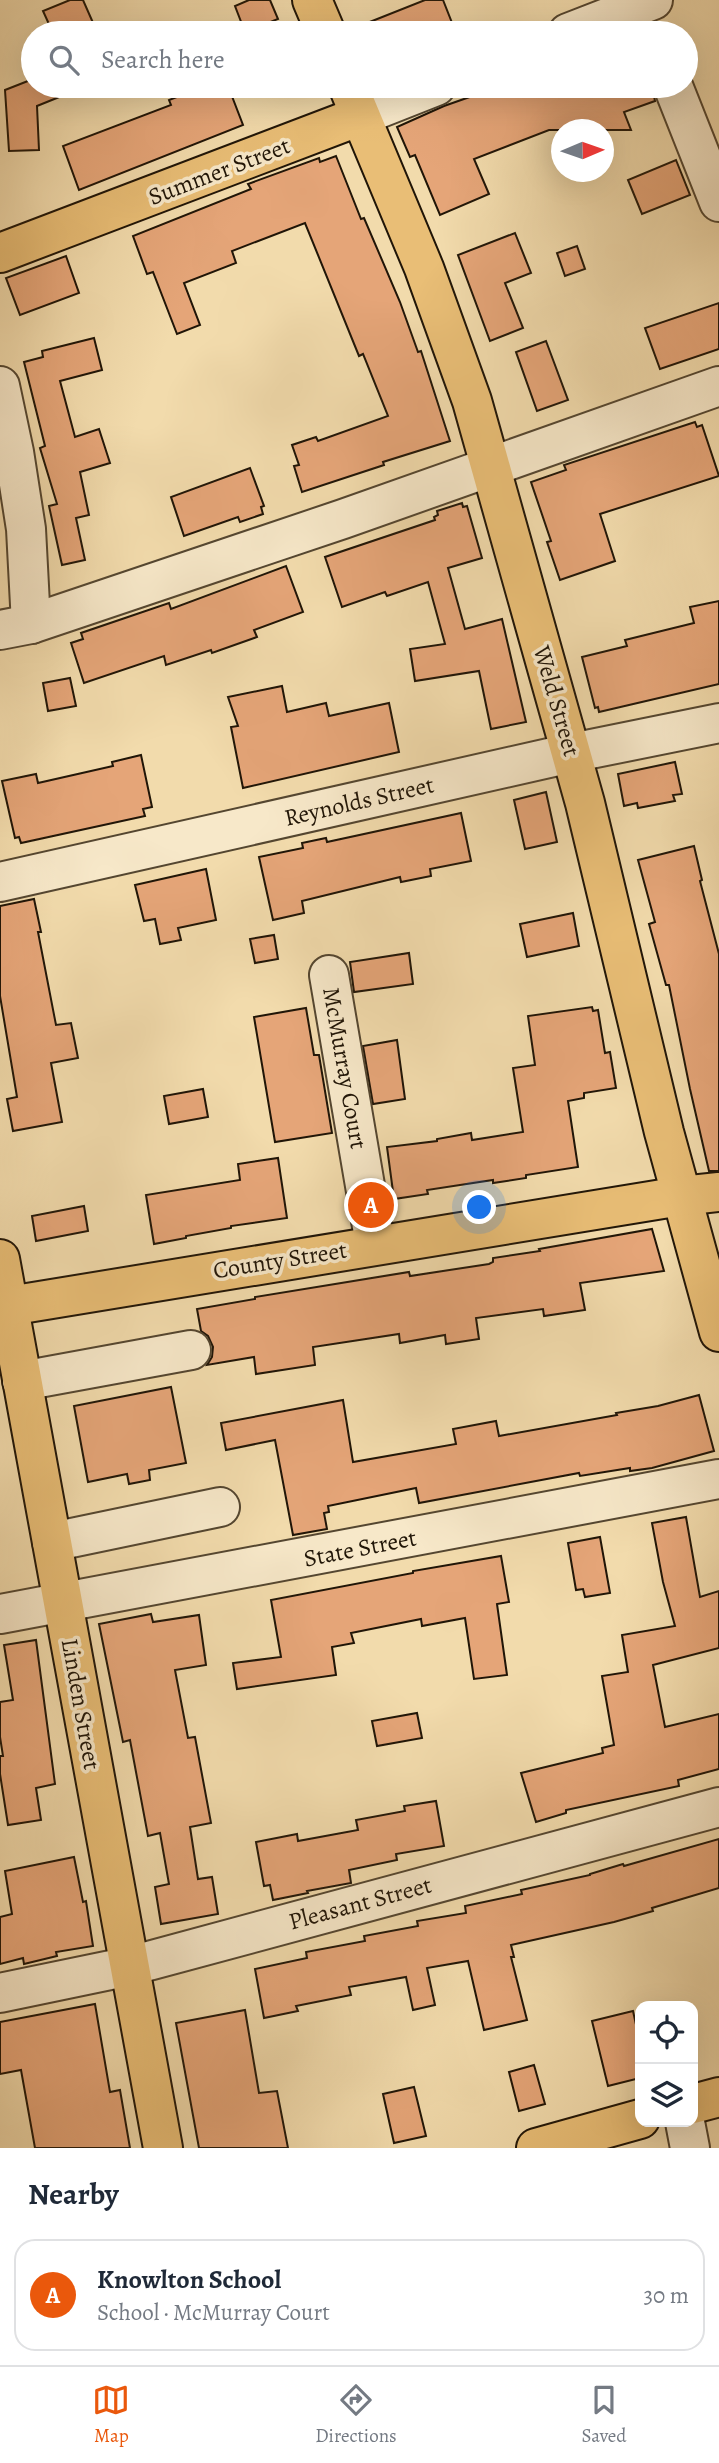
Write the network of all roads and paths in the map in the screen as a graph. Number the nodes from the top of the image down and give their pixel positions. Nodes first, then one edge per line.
1 (313, 0) edge
2 (649, 13) edge
3 (321, 21) edge
4 (617, 21) edge
5 (678, 98) edge
6 (354, 101) edge
7 (719, 202) edge
8 (0, 253) edge
9 (0, 386) edge
10 (719, 386) edge
11 (490, 465) junction
12 (16, 627) edge
13 (719, 723) edge
14 (571, 753) junction
15 (0, 882) edge
16 (329, 975) dead end
17 (719, 1192) edge
18 (681, 1196) junction
19 (375, 1244) junction
20 (0, 1259) edge
21 (9, 1306) junction
22 (719, 1332) edge
23 (191, 1350) dead end
24 (22, 1381) junction
25 (16, 1431) edge
26 (719, 1479) edge
27 (220, 1507) dead end
28 (52, 1542) junction
29 (63, 1604) junction
30 (0, 1614) edge
31 (719, 1807) edge
32 (130, 1966) junction
33 (0, 1993) edge
34 (719, 2096) edge
35 (698, 2102) edge
36 (635, 2120) edge
37 (686, 2127) edge
38 (163, 2148) edge
39 (536, 2148) edge
40 (690, 2148) edge

1 - 3 main road
2 - 4 street
5 - 7 street
6 - 8 main road, Summer Street
6 - 11 main road, Weld Street
9 - 12 street
10 - 11 street
11 - 12 street
11 - 14 main road, Weld Street
13 - 14 street, Reynolds Street
14 - 15 street, Reynolds Street
14 - 18 main road, Weld Street
16 - 19 street, McMurray Court
17 - 18 main road, County Street
18 - 19 main road, County Street
18 - 22 main road, Weld Street
19 - 21 main road, County Street
20 - 21 main road, Linden Street
21 - 24 main road, Linden Street
23 - 24 street
24 - 25 main road, Linden Street
25 - 28 main road, Linden Street
26 - 29 street, State Street
27 - 28 street
28 - 29 main road, Linden Street
29 - 30 street, State Street
29 - 32 main road, Linden Street
31 - 32 street, Pleasant Street
32 - 33 street, Pleasant Street
32 - 38 main road, Linden Street
34 - 35 main road
36 - 39 main road
37 - 40 street

